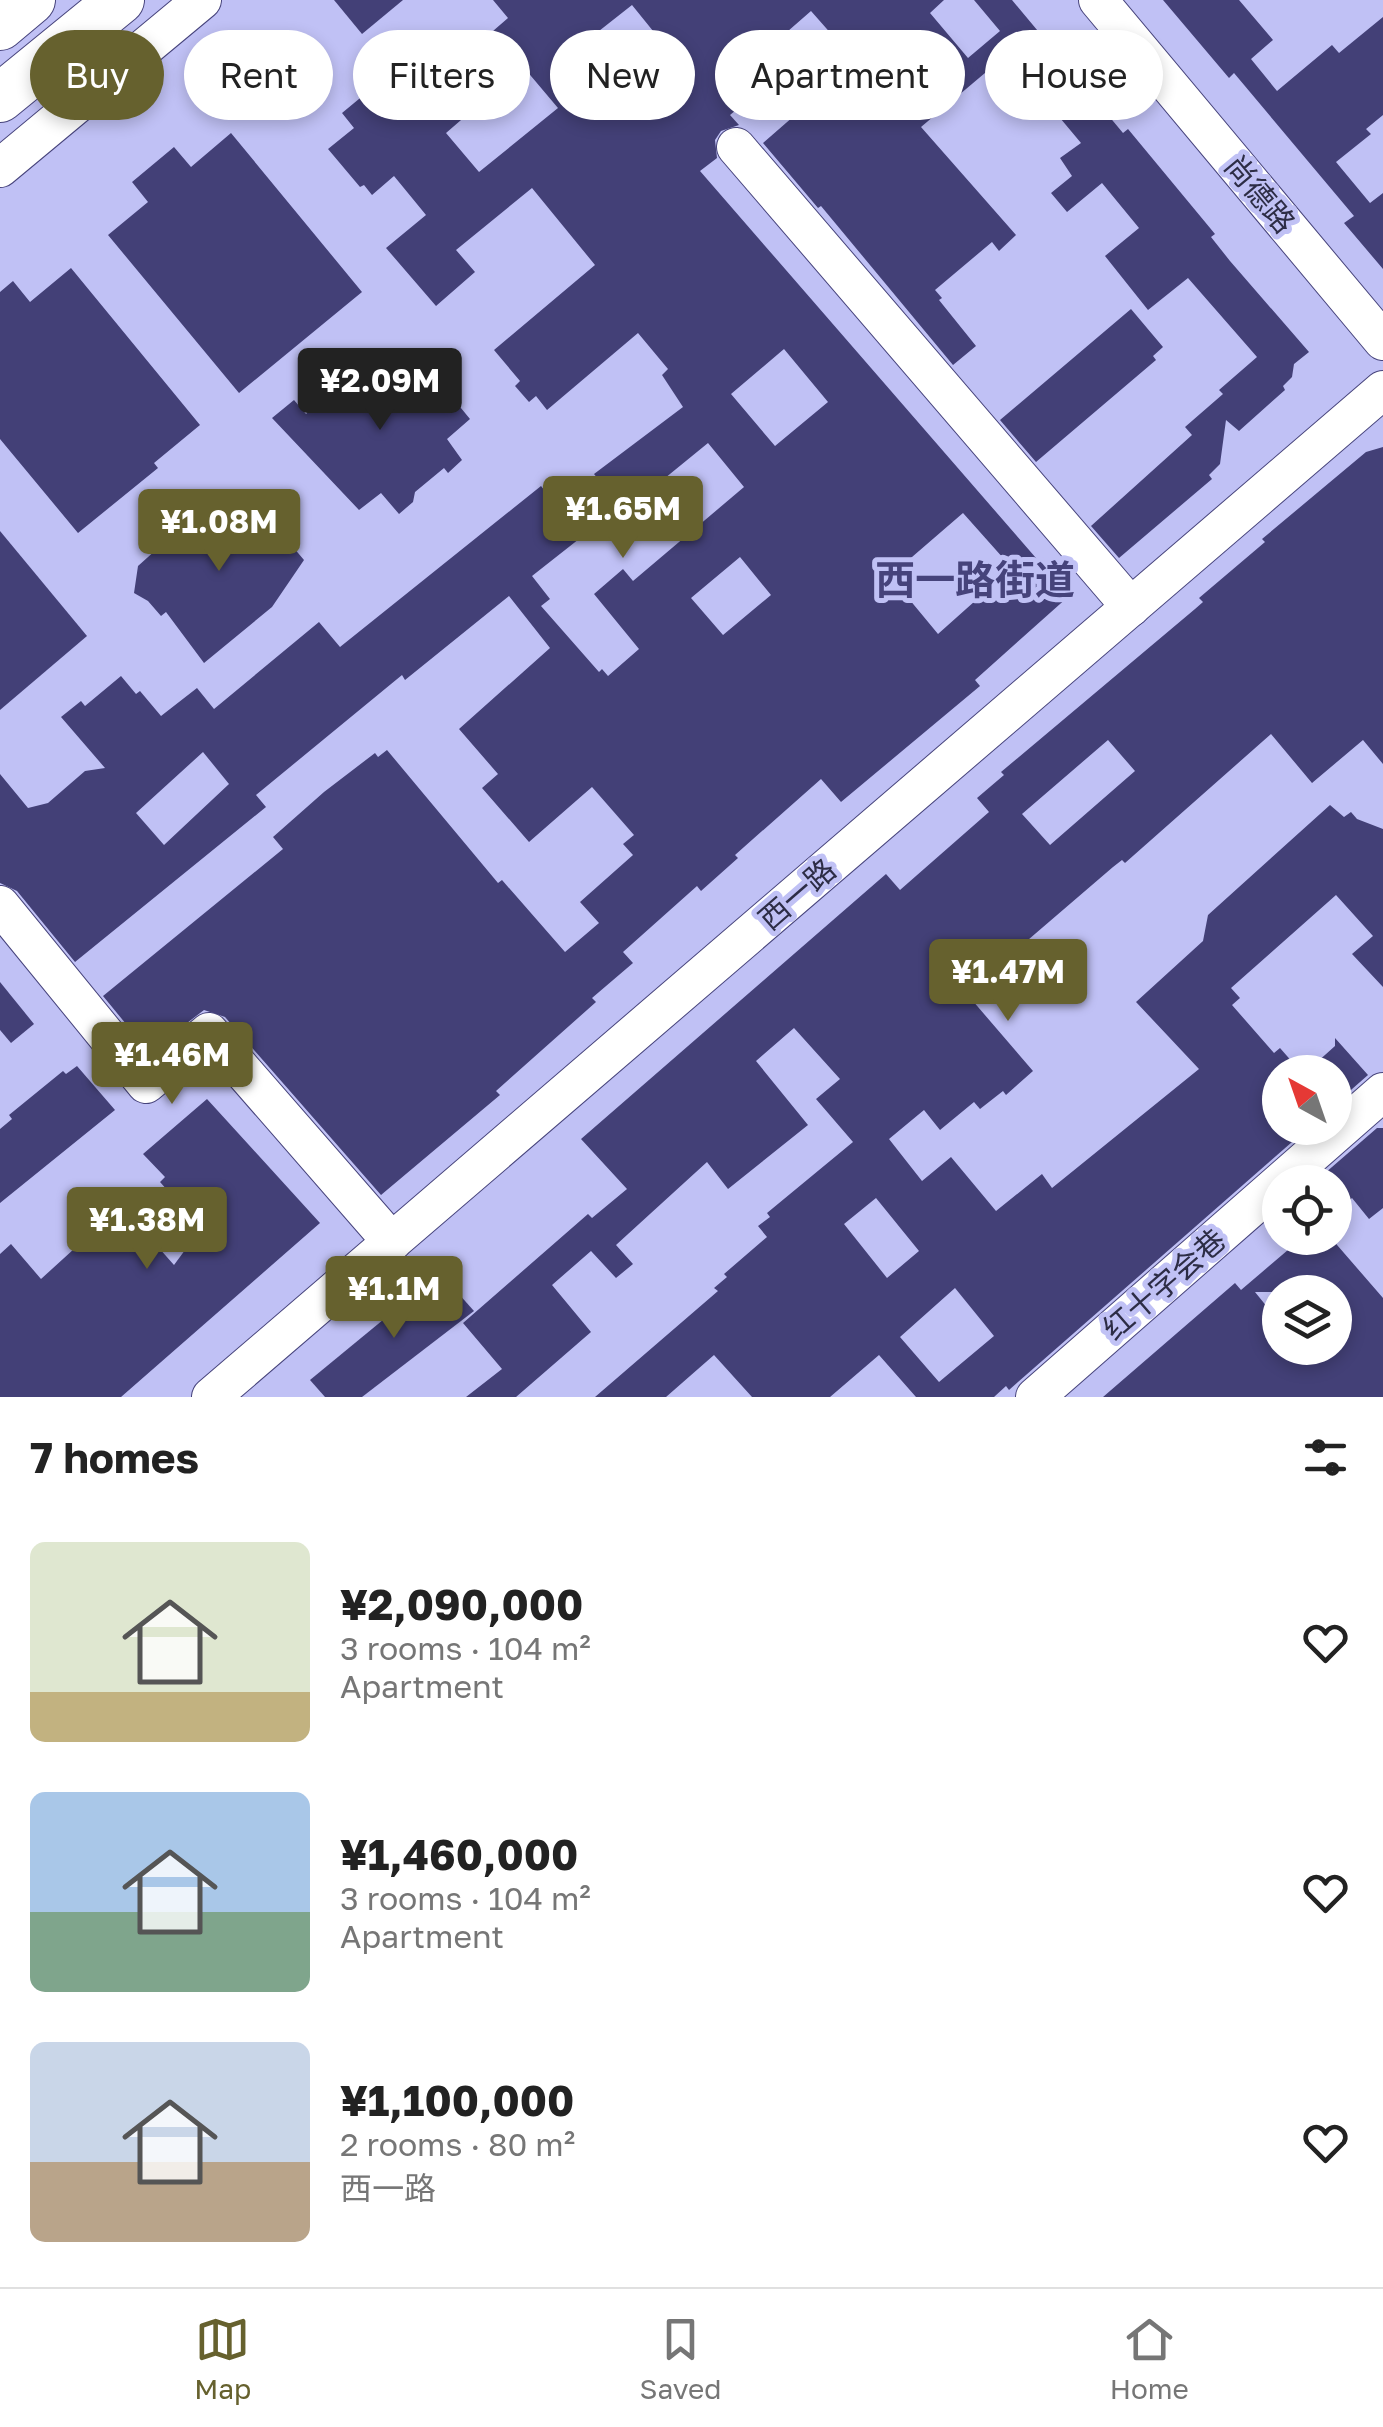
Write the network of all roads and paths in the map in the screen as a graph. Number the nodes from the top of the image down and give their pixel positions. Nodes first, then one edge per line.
1 (32, 0) edge
2 (120, 0) edge
3 (202, 0) edge
4 (1098, 0) edge
5 (0, 26) edge
6 (0, 98) edge
7 (736, 147) dead end
8 (0, 168) edge
9 (1383, 341) edge
10 (1383, 390) edge
11 (1131, 607) junction
12 (0, 905) edge
13 (1383, 1092) edge
14 (392, 1242) junction
15 (211, 1397) edge
16 (1035, 1397) edge

1 - 5 main road
2 - 6 main road
3 - 8 street
4 - 9 street, 尚德路
7 - 11 street
10 - 11 street, 西一路
11 - 14 street, 西一路
12 - 14 street
13 - 16 street, 红十字会巷
14 - 15 street, 西一路

